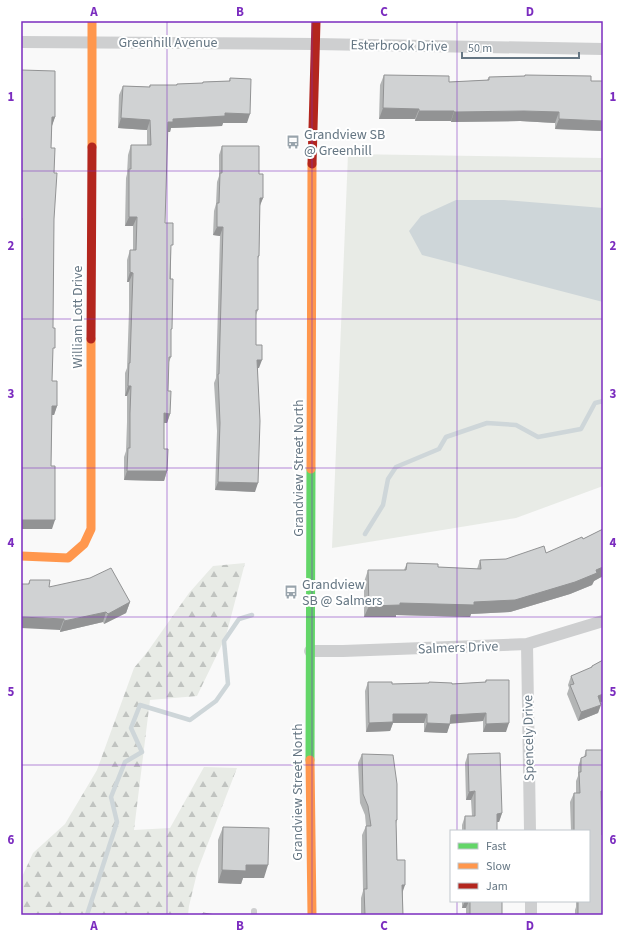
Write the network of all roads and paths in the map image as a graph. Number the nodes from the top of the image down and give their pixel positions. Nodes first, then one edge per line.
1 (92, 21) edge
2 (316, 21) edge
3 (21, 42) edge
4 (92, 42) junction
5 (315, 44) junction
6 (603, 49) edge
7 (21, 556) edge
8 (603, 621) edge
9 (527, 644) junction
10 (310, 651) junction
11 (530, 830) edge
12 (531, 902) edge
13 (312, 915) edge
14 (531, 915) edge

1 - 4 street, William Lott Drive
2 - 5 street, Grandview Street North
3 - 4 street, Greenhill Avenue
4 - 5 street, Greenhill Avenue
4 - 7 street, William Lott Drive
5 - 6 street, Esterbrook Drive
5 - 10 street, Grandview Street North
8 - 9 street, Salmers Drive
9 - 10 street, Salmers Drive
9 - 11 street, Spencely Drive
10 - 13 street, Grandview Street North
12 - 14 street

